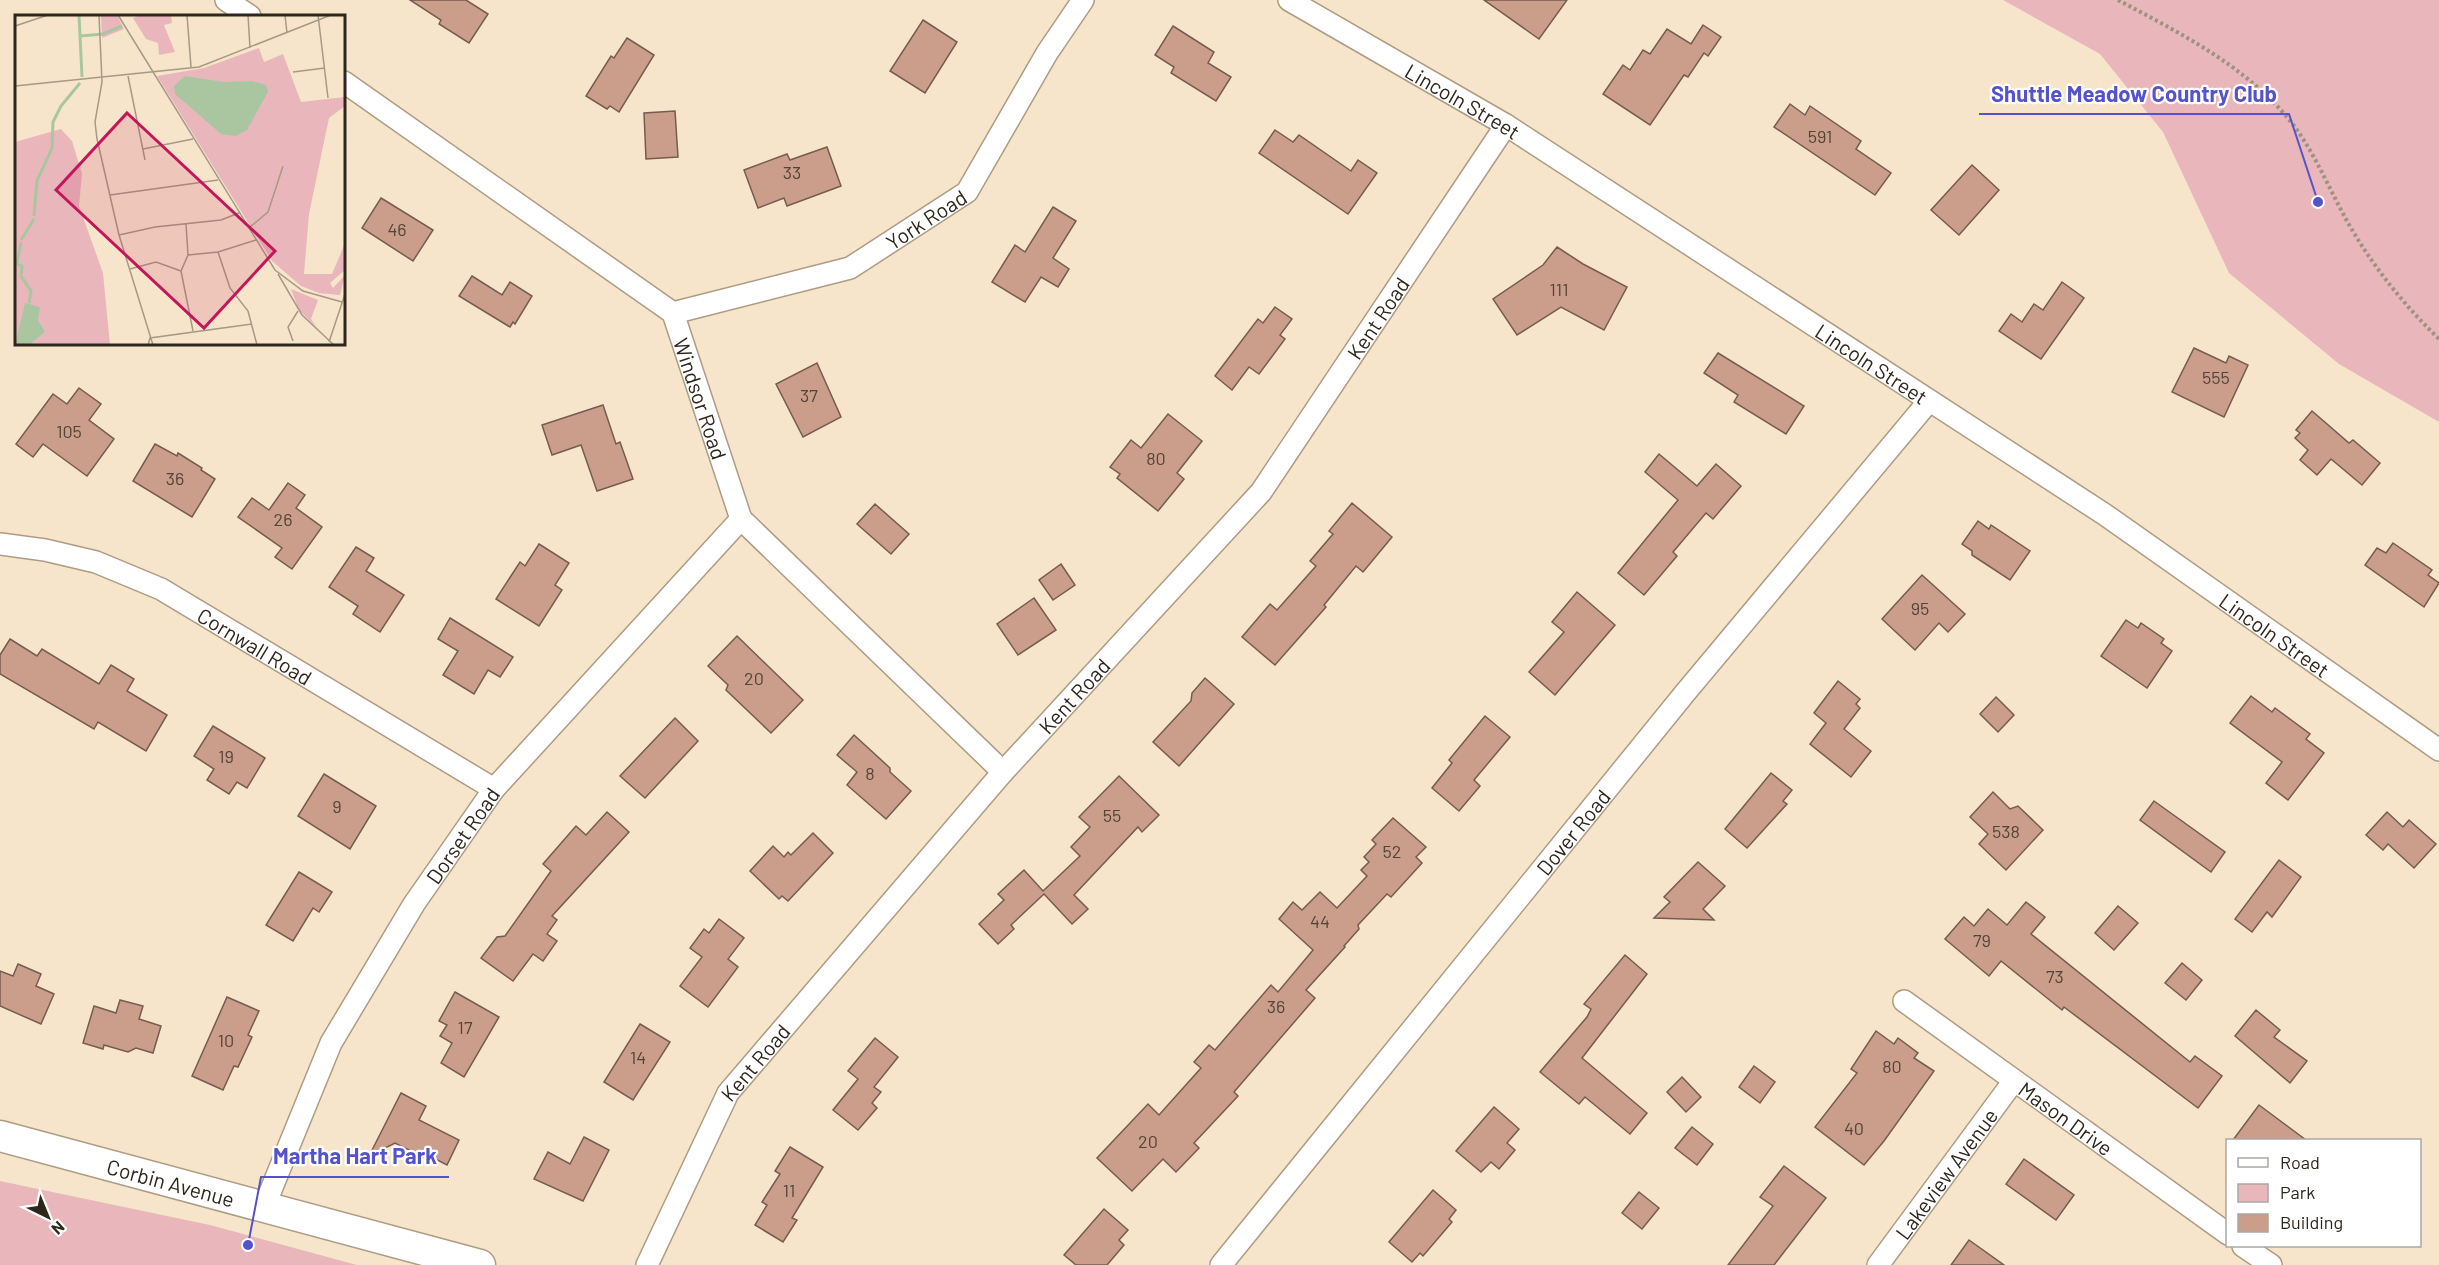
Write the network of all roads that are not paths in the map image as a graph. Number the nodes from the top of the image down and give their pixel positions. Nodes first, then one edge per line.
1 (226, 0) edge
2 (1083, 0) edge
3 (1288, 0) edge
4 (248, 15) edge
5 (345, 83) edge
6 (1506, 125) junction
7 (673, 313) junction
8 (1929, 401) junction
9 (741, 519) junction
10 (0, 544) edge
11 (2439, 750) edge
12 (1003, 772) junction
13 (494, 789) junction
14 (1904, 1001) dead end
15 (2013, 1082) junction
16 (0, 1136) edge
17 (264, 1207) junction
18 (2226, 1233) edge
19 (2246, 1247) edge
20 (417, 1257) edge
21 (480, 1265) edge
22 (647, 1265) edge
23 (1221, 1265) edge
24 (1878, 1265) edge
25 (2271, 1265) edge

1 - 4 street
2 - 7 street, York Road
3 - 6 street, Lincoln Street
5 - 7 street, Windsor Road
6 - 8 street, Lincoln Street
6 - 12 street, Kent Road
7 - 9 street, Windsor Road
8 - 11 street, Lincoln Street
8 - 23 street, Dover Road
9 - 12 street, Windsor Road
9 - 13 street, Dorset Road
10 - 13 street, Cornwall Road
12 - 22 street, Kent Road
13 - 17 street, Dorset Road
14 - 15 street, Mason Drive
15 - 18 street, Mason Drive
15 - 24 street, Lakeview Avenue
16 - 17 main road, Corbin Avenue
17 - 20 main road, Corbin Avenue
19 - 25 street
20 - 21 main road, Corbin Avenue

